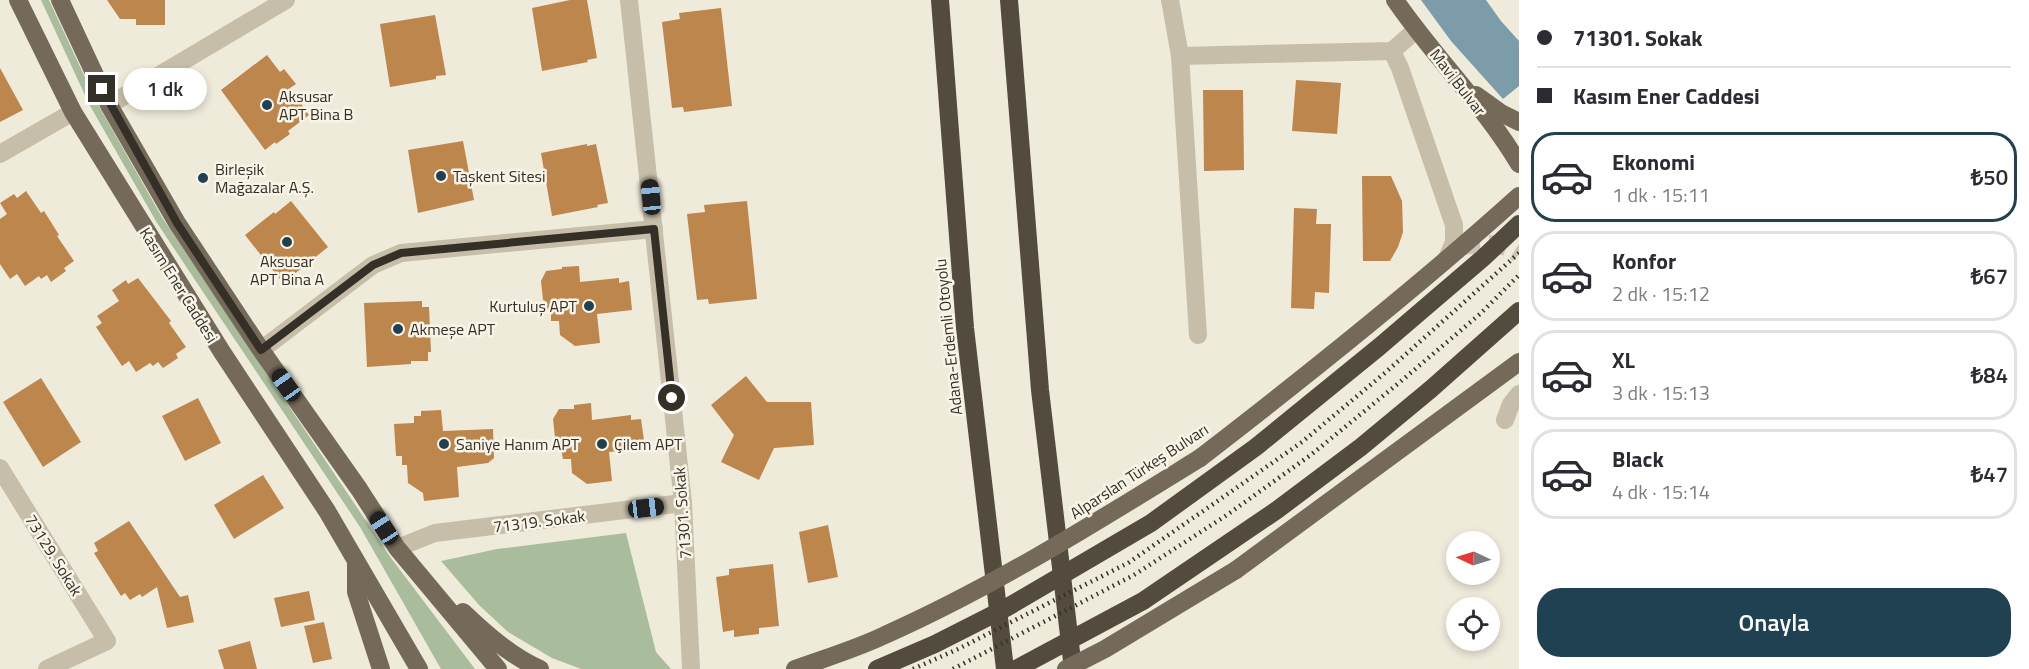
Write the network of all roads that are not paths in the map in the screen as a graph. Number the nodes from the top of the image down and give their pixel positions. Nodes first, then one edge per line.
1 (18, 0) edge
2 (60, 0) edge
3 (286, 0) edge
4 (629, 0) edge
5 (940, 0) edge
6 (1009, 0) edge
7 (1170, 0) edge
8 (1395, 0) edge
9 (1416, 30) junction
10 (1392, 51) junction
11 (1180, 56) junction
12 (1464, 87) junction
13 (109, 105) junction
14 (73, 112) junction
15 (1519, 122) edge
16 (0, 154) edge
17 (1519, 164) edge
18 (1519, 196) edge
19 (1519, 224) edge
20 (654, 229) junction
21 (1447, 258) junction
22 (1519, 310) edge
23 (1198, 335) dead end
24 (261, 350) junction
25 (1519, 362) edge
26 (1519, 394) edge
27 (1504, 420) dead end
28 (0, 468) edge
29 (683, 503) junction
30 (397, 548) junction
31 (356, 561) junction
32 (47, 669) edge
33 (381, 669) edge
34 (419, 669) edge
35 (498, 669) edge
36 (540, 669) edge
37 (691, 669) edge
38 (795, 669) edge
39 (877, 669) edge
40 (1005, 669) edge
41 (1016, 669) edge
42 (1066, 669) edge
43 (1073, 669) edge

1 - 14 main road, Kasım Ener Caddesi
2 - 13 main road, Kasım Ener Caddesi
3 - 13 street
4 - 20 street, 71301. Sokak
5 - 40 highway, Adana-Erdemli Otoyolu
6 - 43 highway
7 - 11 street
8 - 9 main road, Mavi Bulvar
9 - 10 street
9 - 12 main road, Mavi Bulvar
10 - 11 street
10 - 21 street
11 - 23 street
12 - 15 main road
12 - 17 main road, Mavi Bulvar
13 - 24 main road, Kasım Ener Caddesi
14 - 16 street
14 - 31 main road, Kasım Ener Caddesi
18 - 21 main road, Alparslan Türkeş Bulvarı
19 - 39 highway, bridge
20 - 24 street
20 - 29 street, 71301. Sokak
21 - 38 main road, Alparslan Türkeş Bulvarı, bridge
22 - 41 highway, bridge
24 - 30 main road, Kasım Ener Caddesi
25 - 42 main road, bridge
26 - 27 street
28 - 32 street, 73129. Sokak
29 - 30 street, 71319. Sokak
29 - 37 street, 71301. Sokak
30 - 35 main road
30 - 36 main road
31 - 33 main road
31 - 34 main road, Kasım Ener Caddesi

